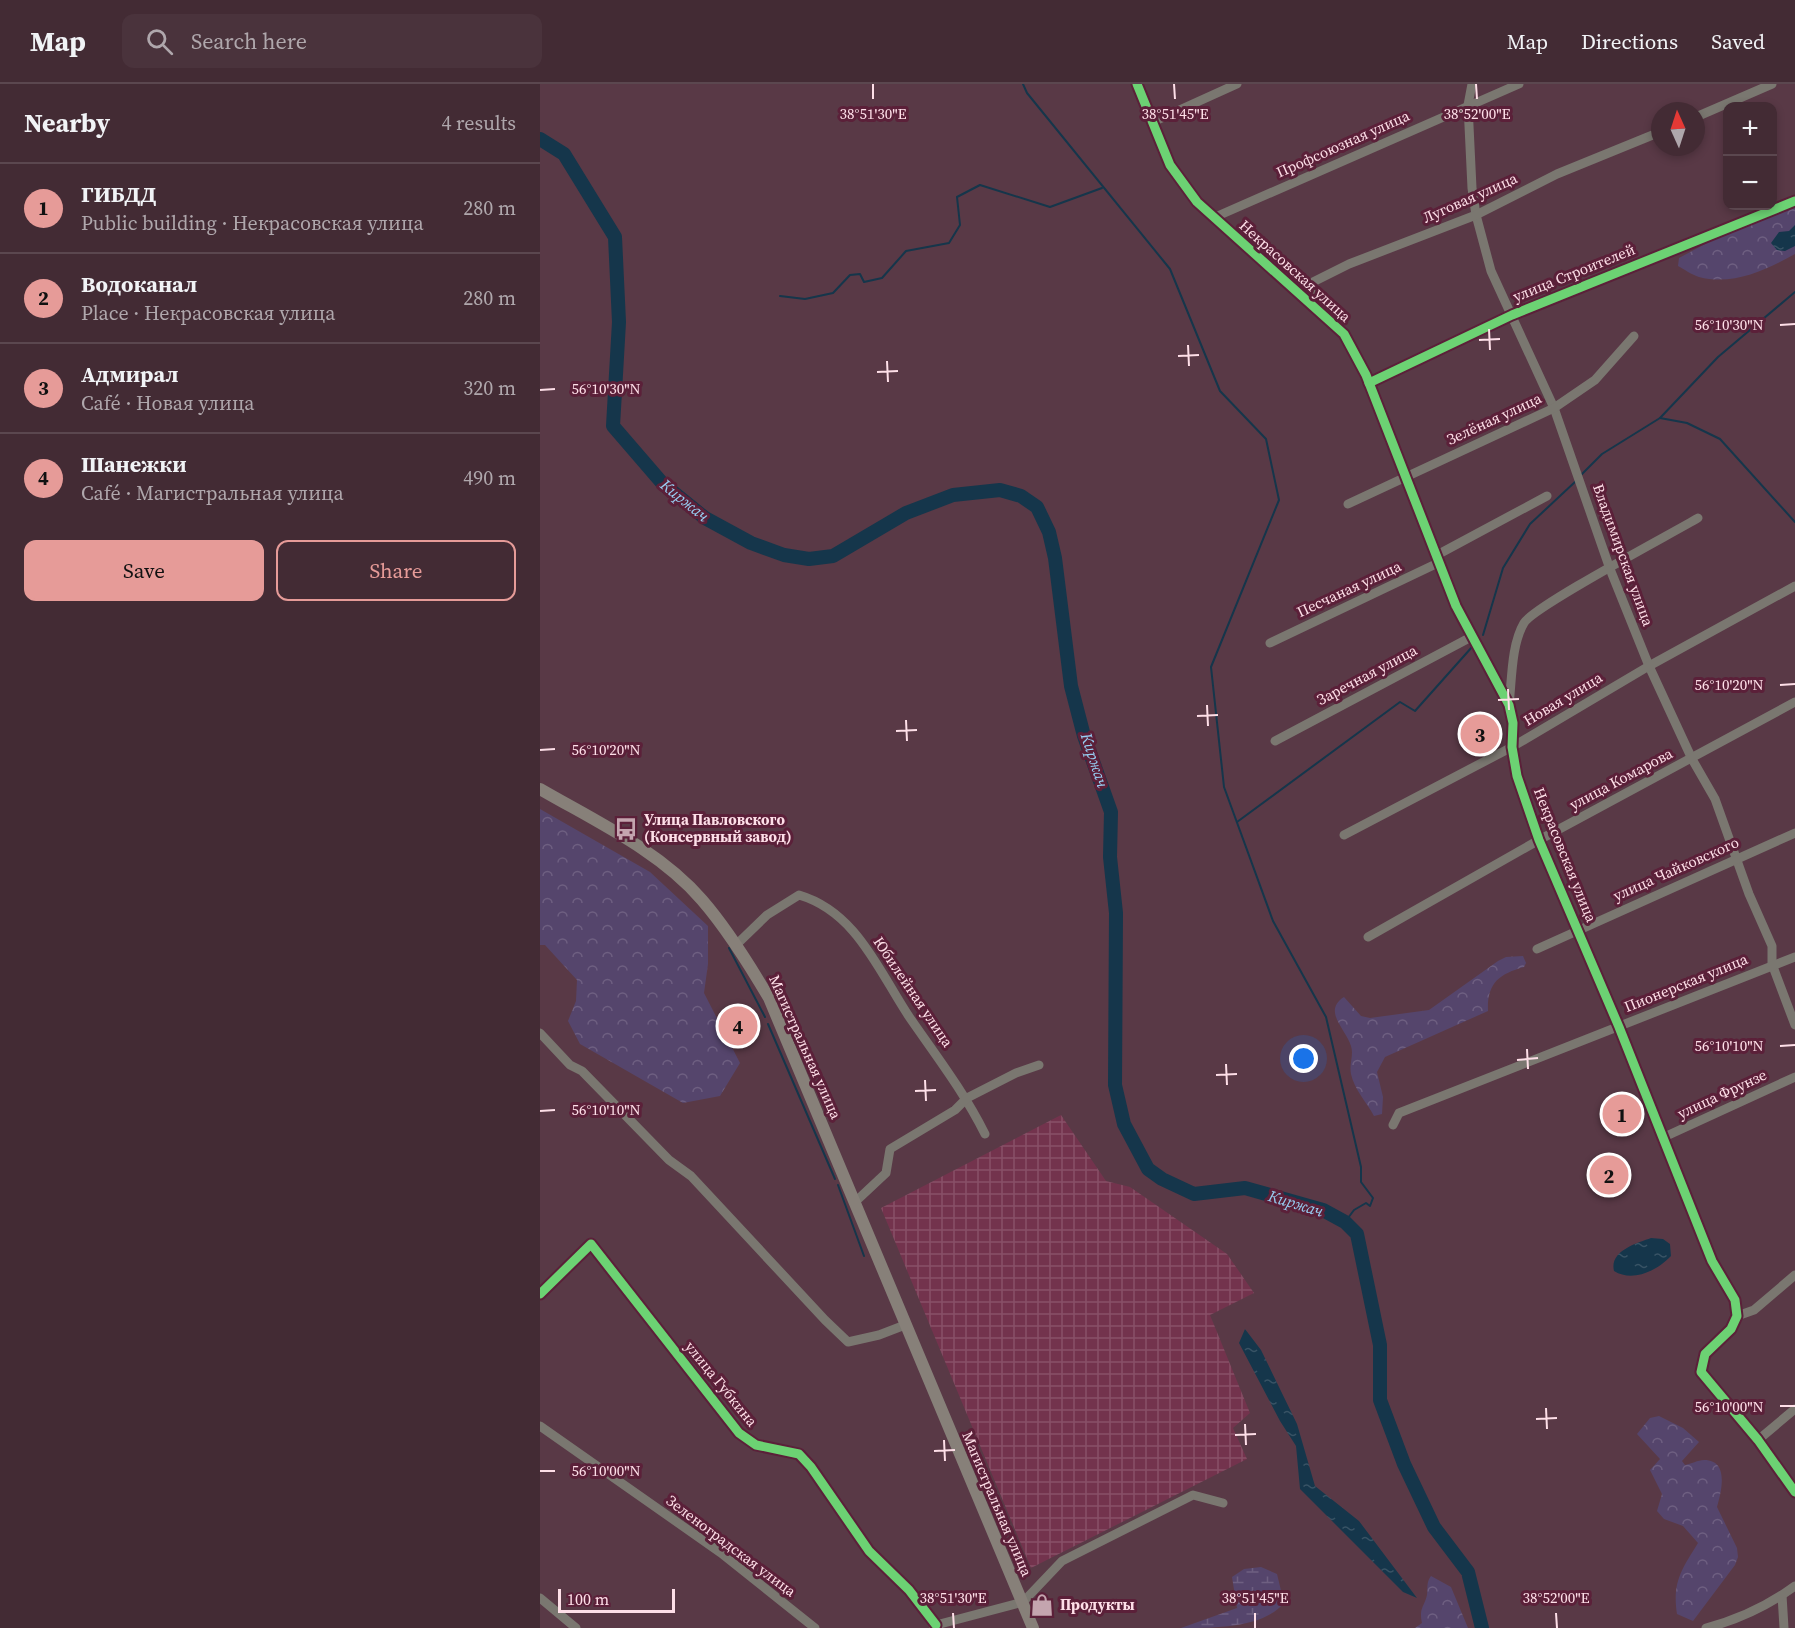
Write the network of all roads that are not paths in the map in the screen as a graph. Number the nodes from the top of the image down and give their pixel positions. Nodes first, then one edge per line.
1 (1137, 84) edge
2 (1237, 84) edge
3 (1472, 84) edge
4 (1519, 84) edge
5 (1772, 84) edge
6 (1468, 105) junction
7 (1705, 113) edge
8 (1153, 122) junction
9 (1651, 136) edge
10 (1795, 201) edge
11 (1476, 215) junction
12 (1213, 218) junction
13 (1313, 305) junction
14 (1512, 315) junction
15 (1634, 336) dead end
16 (1369, 383) junction
17 (1554, 408) junction
18 (1405, 477) junction
19 (1547, 496) dead end
20 (1348, 504) dead end
21 (1698, 518) dead end
22 (1438, 559) junction
23 (1610, 569) junction
24 (1795, 586) edge
25 (1473, 636) junction
26 (1270, 643) dead end
27 (1649, 666) junction
28 (1795, 702) edge
29 (1509, 705) junction
30 (1275, 741) dead end
31 (1512, 747) junction
32 (1692, 759) junction
33 (540, 789) edge
34 (1795, 833) edge
35 (1344, 835) dead end
36 (1539, 840) junction
37 (1737, 858) junction
38 (1578, 929) junction
39 (1368, 938) dead end
40 (735, 945) junction
41 (1537, 949) dead end
42 (1795, 957) edge
43 (1772, 964) junction
44 (1795, 1025) edge
45 (1619, 1027) junction
46 (540, 1033) edge
47 (1039, 1065) dead end
48 (1795, 1077) edge
49 (967, 1098) junction
50 (1393, 1125) dead end
51 (985, 1134) dead end
52 (1662, 1138) junction
53 (855, 1202) junction
54 (1795, 1275) edge
55 (540, 1294) edge
56 (1737, 1316) junction
57 (905, 1325) junction
58 (1795, 1410) edge
59 (540, 1426) edge
60 (1758, 1440) junction
61 (1795, 1492) edge
62 (1223, 1503) dead end
63 (1795, 1586) edge
64 (1782, 1595) junction
65 (540, 1598) edge
66 (1023, 1602) junction
67 (935, 1627) edge
68 (576, 1628) edge
69 (815, 1628) edge
70 (1034, 1628) edge
71 (1706, 1628) edge
72 (1784, 1628) edge

1 - 8 street, Некрасовская улица
2 - 8 street
3 - 6 street, Владимирская улица
4 - 6 street, Профсоюзная улица
5 - 7 street
6 - 11 street, Владимирская улица
6 - 12 street, Профсоюзная улица
8 - 12 street, Некрасовская улица
9 - 11 street, Луговая улица
10 - 14 street, улица Строителей
11 - 13 street, Луговая улица
11 - 14 street, Владимирская улица
12 - 13 street, Некрасовская улица
13 - 16 street, Некрасовская улица
14 - 16 street, улица Строителей
14 - 17 street, Владимирская улица
15 - 17 street, Зелёная улица
16 - 18 street, Некрасовская улица
17 - 18 street, Зелёная улица
17 - 23 street, Владимирская улица
18 - 20 street, Зелёная улица
18 - 22 street, Некрасовская улица
19 - 22 street, Песчаная улица
21 - 23 street
22 - 25 street, Некрасовская улица
22 - 26 street, Песчаная улица
23 - 27 street, Владимирская улица
23 - 29 street
24 - 27 street, Новая улица
25 - 29 street, Некрасовская улица
25 - 30 street, Заречная улица
27 - 31 street, Новая улица
27 - 32 street, Владимирская улица
28 - 32 street, улица Комарова
29 - 31 street, Некрасовская улица
31 - 35 street, Новая улица
31 - 36 street, Некрасовская улица
32 - 36 street, улица Комарова
32 - 37 street, Владимирская улица
33 - 40 main road, Магистральная улица
34 - 37 street, улица Чайковского
36 - 38 street, Некрасовская улица
36 - 39 street, улица Комарова
37 - 38 street, улица Чайковского
37 - 43 street, Владимирская улица
38 - 41 street, улица Чайковского
38 - 45 street, Некрасовская улица
40 - 49 street, Юбилейная улица
40 - 53 main road, Магистральная улица
42 - 43 street, Пионерская улица
43 - 44 street, Владимирская улица
43 - 45 street, Пионерская улица
45 - 50 street, Пионерская улица
45 - 52 street, Некрасовская улица
46 - 57 street
47 - 49 street
48 - 52 street, улица Фрунзе
49 - 51 street, Юбилейная улица
49 - 53 street
52 - 56 street, Некрасовская улица
53 - 57 main road, Магистральная улица
54 - 56 street
55 - 67 street, улица Губкина
56 - 60 street
57 - 66 main road, Магистральная улица
58 - 60 street
59 - 69 street, Зеленоградская улица
60 - 61 street
62 - 66 street
63 - 64 street
64 - 71 street
64 - 72 street
65 - 68 street
66 - 67 street
66 - 70 main road, Магистральная улица

